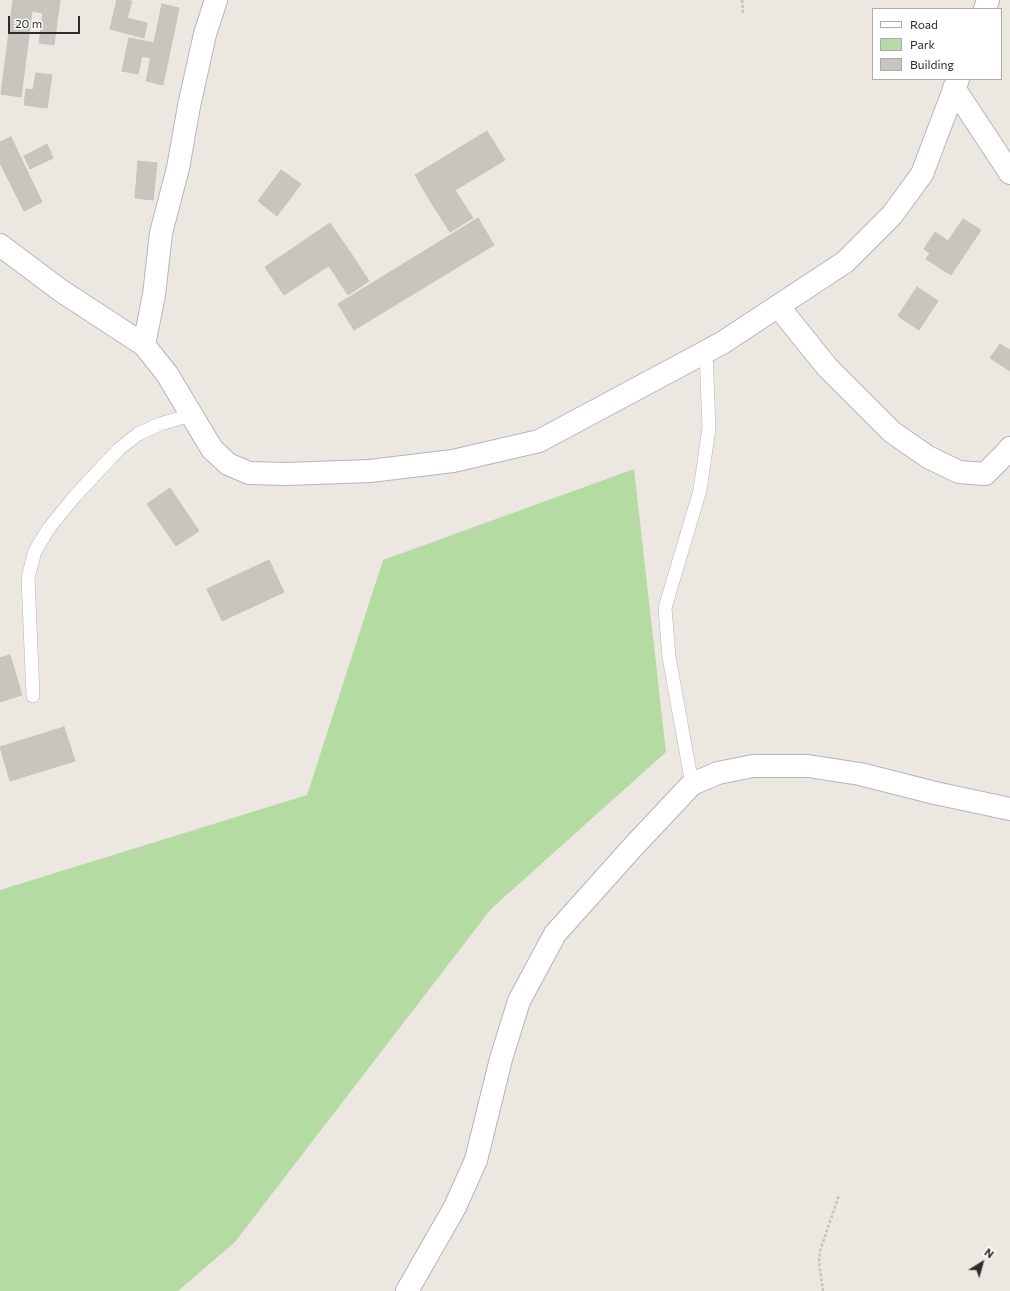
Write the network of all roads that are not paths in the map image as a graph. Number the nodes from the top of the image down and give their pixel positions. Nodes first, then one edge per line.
1 (216, 0) edge
2 (956, 84) edge
3 (1010, 173) edge
4 (0, 246) edge
5 (778, 306) junction
6 (144, 345) junction
7 (706, 352) junction
8 (191, 415) junction
9 (1010, 448) edge
10 (33, 696) dead end
11 (692, 784) junction
12 (1010, 809) edge
13 (407, 1291) edge

1 - 6 street
2 - 3 street
2 - 5 street
4 - 6 street
5 - 7 street
5 - 9 street
6 - 8 street
7 - 8 street
7 - 11 lane
8 - 10 lane
11 - 12 street
11 - 13 street

